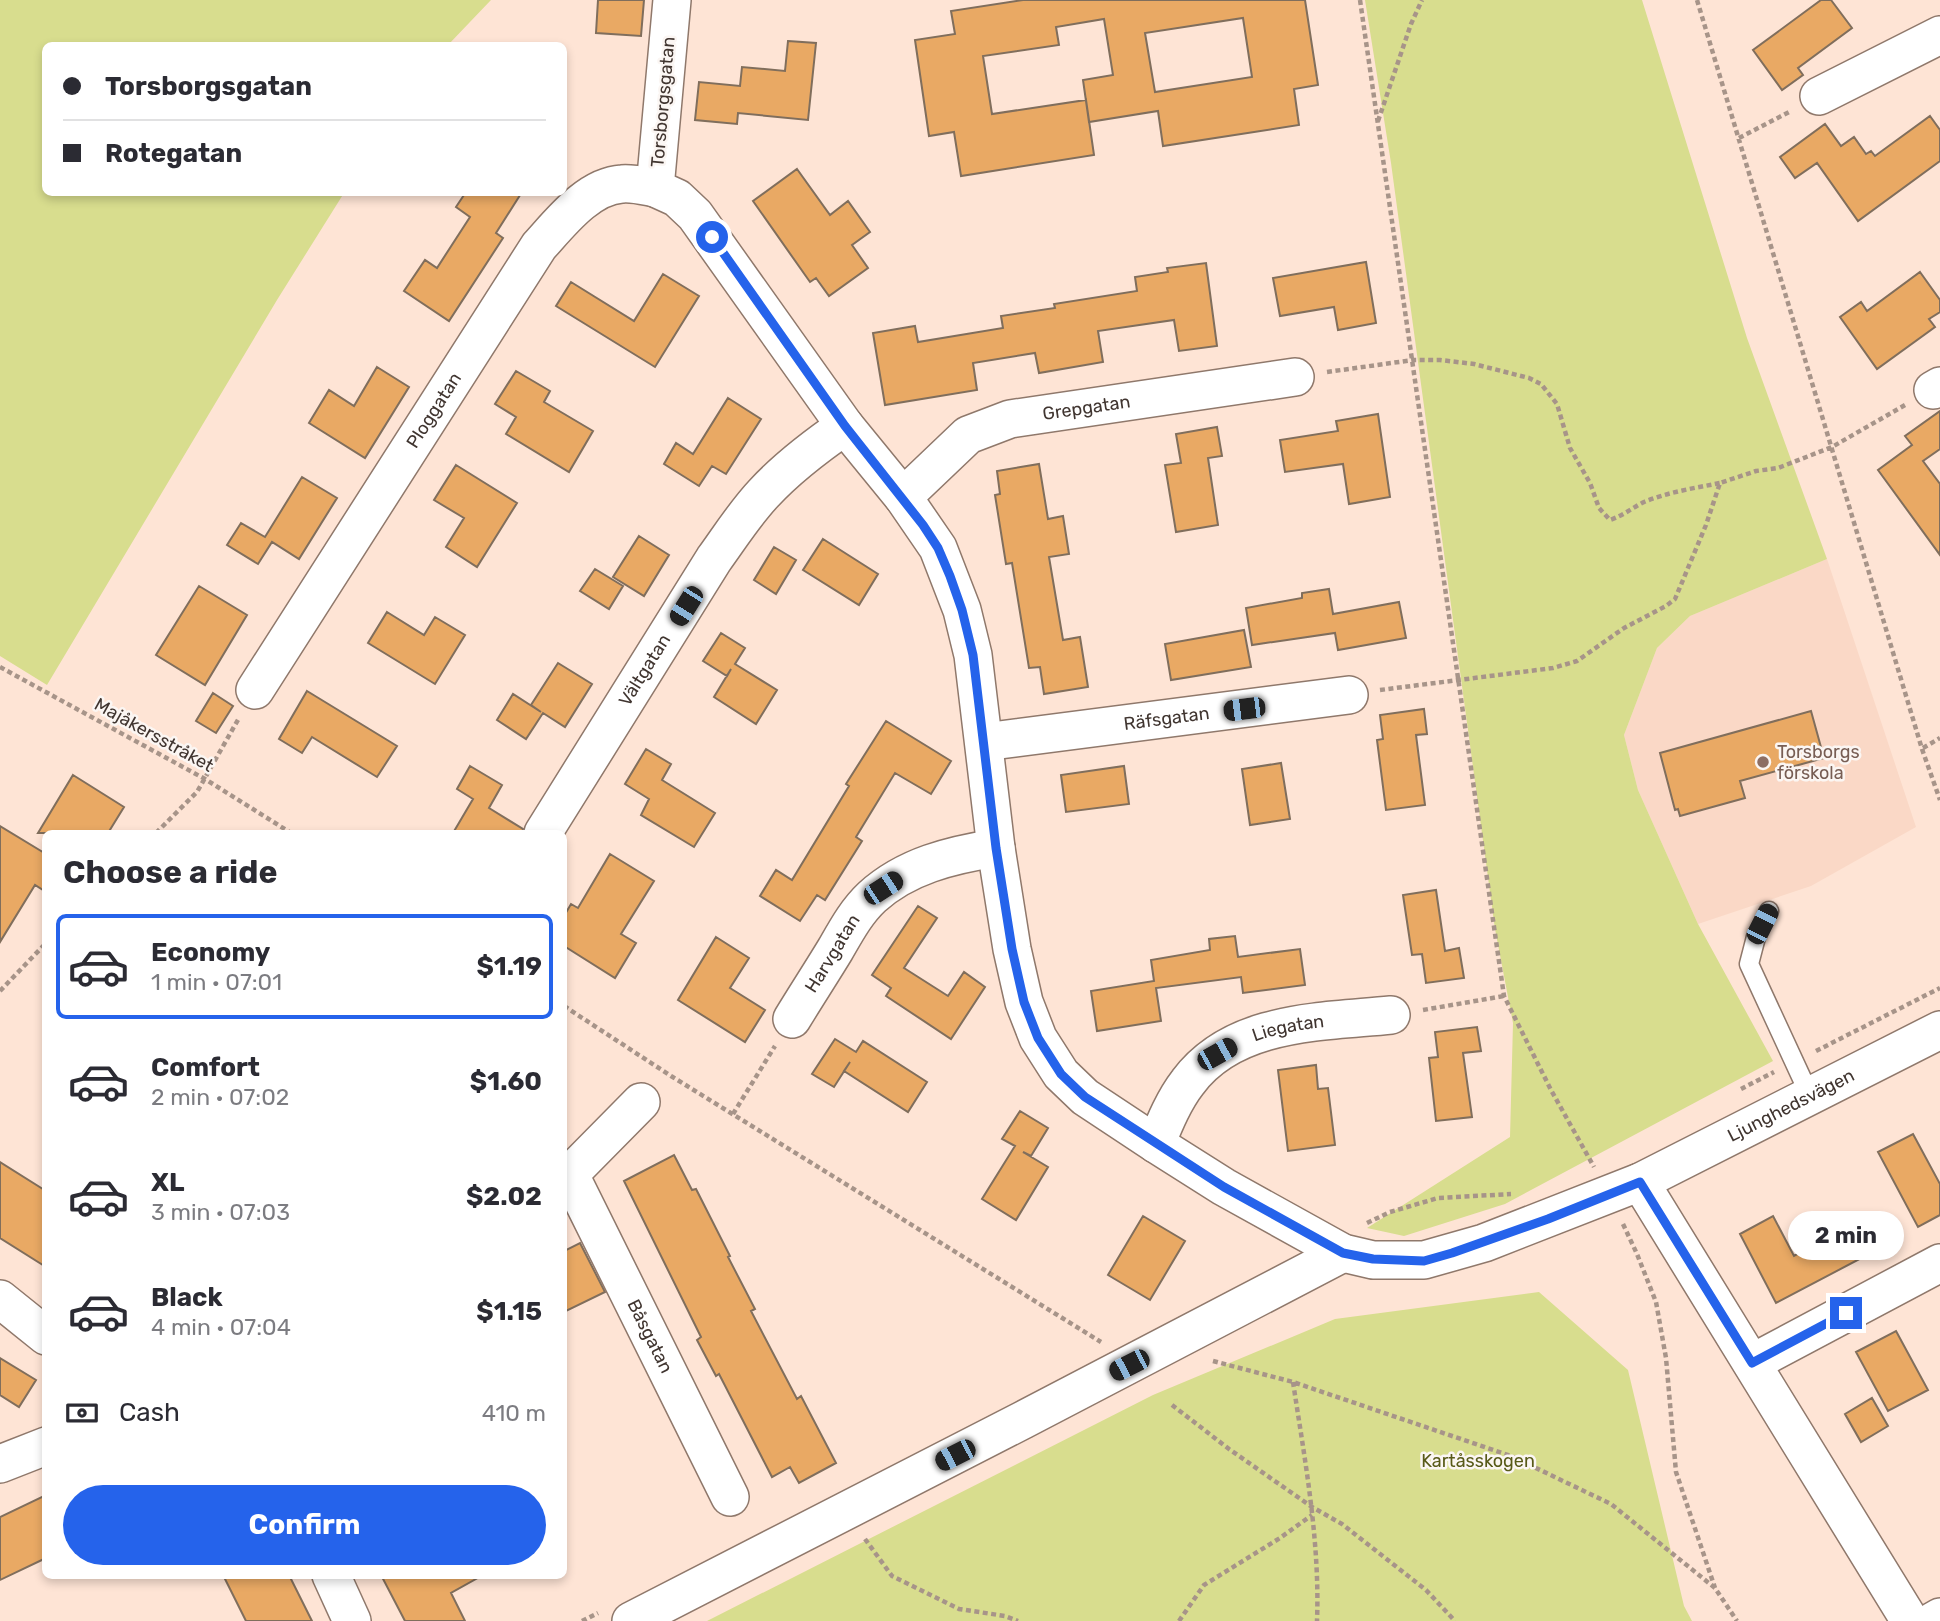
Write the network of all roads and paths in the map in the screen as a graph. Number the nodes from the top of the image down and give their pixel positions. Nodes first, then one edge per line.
1 (672, 0) edge
2 (1360, 0) edge
3 (1422, 0) edge
4 (1697, 0) edge
5 (1940, 35) edge
6 (1819, 96) joint
7 (1378, 122) junction
8 (1739, 138) junction
9 (655, 188) junction
10 (1413, 360) junction
11 (1295, 377) joint
12 (1937, 388) edge
13 (845, 426) junction
14 (1832, 447) junction
15 (1720, 482) junction
16 (903, 497) junction
17 (0, 667) edge
18 (1458, 679) junction
19 (255, 690) joint
20 (1349, 695) joint
21 (1940, 738) edge
22 (984, 743) junction
23 (1922, 748) junction
24 (205, 779) junction
25 (1940, 800) edge
26 (159, 830) edge
27 (286, 830) edge
28 (545, 830) edge
29 (996, 848) junction
30 (1769, 911) dead end
31 (42, 947) edge
32 (1940, 988) edge
33 (0, 990) edge
34 (1504, 996) junction
35 (1391, 1015) joint
36 (792, 1019) joint
37 (1940, 1030) edge
38 (1795, 1062) junction
39 (1736, 1093) dead end
40 (1811, 1096) junction
41 (641, 1102) dead end
42 (733, 1114) dead end
43 (1156, 1144) junction
44 (1582, 1171) dead end
45 (1612, 1176) junction
46 (567, 1177) edge
47 (1517, 1192) dead end
48 (1334, 1248) junction
49 (1940, 1264) edge
50 (0, 1300) edge
51 (42, 1333) edge
52 (1752, 1363) junction
53 (1293, 1381) dead end
54 (1171, 1405) dead end
55 (42, 1448) edge
56 (0, 1464) edge
57 (730, 1497) dead end
58 (1311, 1507) junction
59 (845, 1511) junction
60 (1312, 1514) junction
61 (333, 1579) edge
62 (1715, 1588) dead end
63 (1940, 1617) edge
64 (352, 1621) edge
65 (631, 1621) edge
66 (1018, 1621) edge
67 (1179, 1621) edge
68 (1317, 1621) edge
69 (1455, 1621) edge
70 (1910, 1621) edge
71 (1933, 1621) edge

1 - 9 street, Torsborgsgatan
2 - 7 path
3 - 7 path
4 - 8 path
5 - 6 street
6 - 8 path
7 - 10 path
8 - 14 path
9 - 13 street, Torsborgsgatan
9 - 19 street, Ploggatan
10 - 11 path
10 - 15 path
10 - 18 path
11 - 16 street, Grepgatan
12 - 14 path
13 - 16 street, Torsborgsgatan
13 - 28 street, Vältgatan
14 - 15 path
14 - 23 path
15 - 18 path
16 - 22 street, Torsborgsgatan
17 - 24 path, Majåkersstråket
18 - 20 path
18 - 34 path
19 - 24 path
20 - 22 street, Räfsgatan
21 - 23 path
22 - 29 street, Torsborgsgatan
23 - 25 path
24 - 26 path
24 - 27 path, Majåkersstråket
29 - 36 street, Harvgatan
29 - 43 street, Torsborgsgatan
30 - 38 lane
31 - 33 path
32 - 38 path
34 - 35 path
34 - 45 path
35 - 43 street, Liegatan
36 - 42 path
37 - 40 street, Ljunghedsvägen
38 - 39 path
38 - 40 lane
40 - 45 street, Ljunghedsvägen
41 - 46 street, Båsgatan
43 - 48 street, Torsborgsgatan
44 - 45 path
45 - 48 street, Torsborgsgatan
45 - 52 street
45 - 62 path
46 - 57 street, Båsgatan
47 - 48 path
48 - 59 street
49 - 52 street
50 - 51 street
52 - 70 street
53 - 58 path
54 - 58 path
55 - 56 street
58 - 60 path
58 - 69 path
59 - 65 street
59 - 66 path
60 - 67 path
60 - 68 path
61 - 64 street
63 - 71 street

